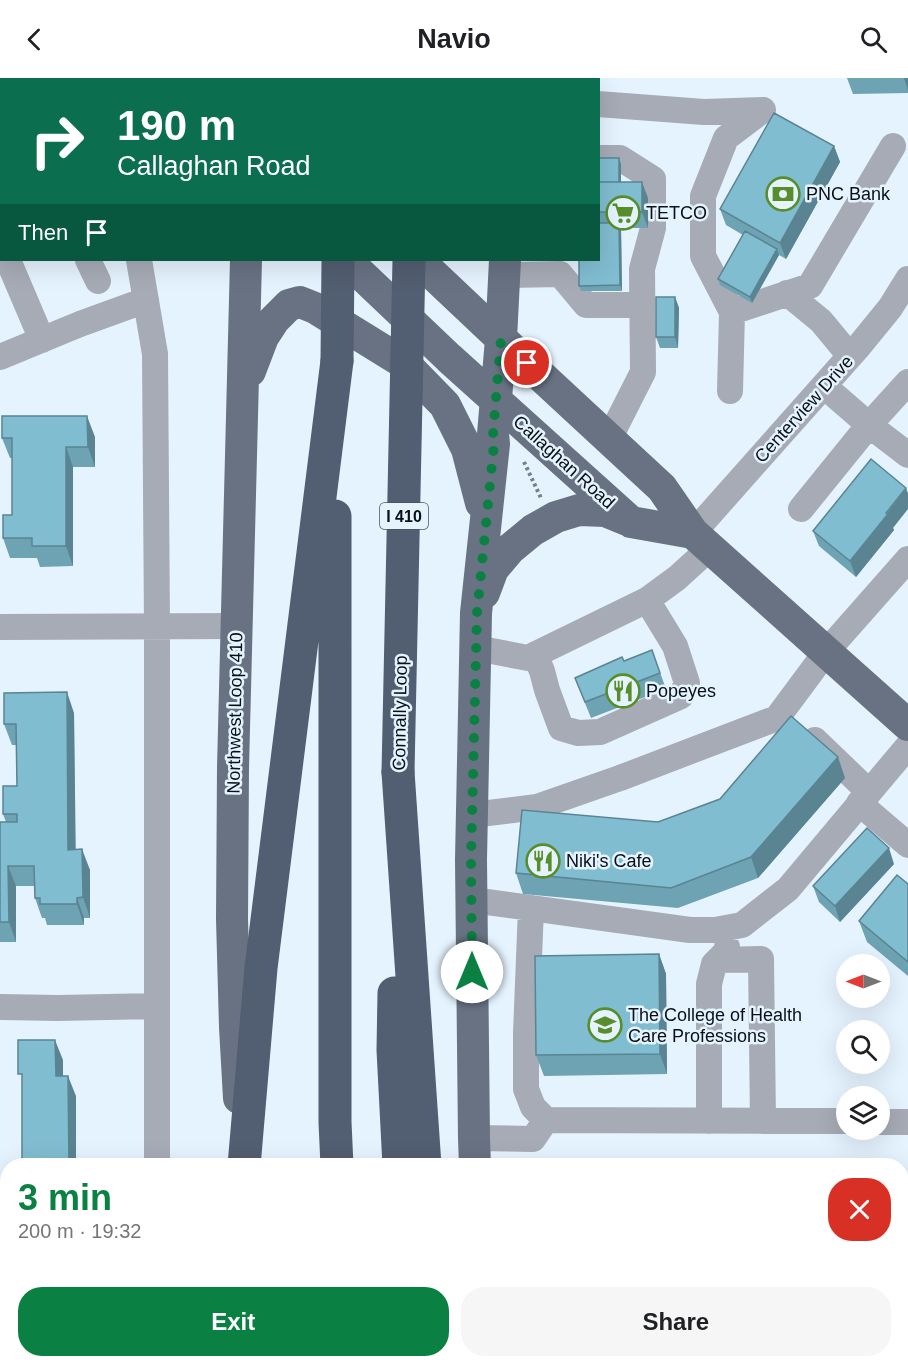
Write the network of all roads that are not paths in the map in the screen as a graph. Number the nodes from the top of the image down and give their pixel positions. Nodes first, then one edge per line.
1 (600, 104) edge
2 (893, 146) dead end
3 (600, 158) edge
4 (11, 261) edge
5 (139, 261) edge
6 (231, 261) edge
7 (246, 261) edge
8 (338, 261) edge
9 (347, 261) edge
10 (409, 261) edge
11 (419, 261) edge
12 (505, 267) edge
13 (560, 267) edge
14 (907, 283) edge
15 (787, 293) junction
16 (146, 300) junction
17 (642, 305) junction
18 (732, 312) junction
19 (244, 320) junction
20 (501, 339) junction
21 (42, 340) junction
22 (850, 356) junction
23 (0, 357) edge
24 (337, 361) junction
25 (908, 382) edge
26 (824, 386) junction
27 (730, 391) dead end
28 (242, 392) junction
29 (496, 400) junction
30 (870, 425) junction
31 (609, 439) junction
32 (908, 455) edge
33 (801, 509) dead end
34 (631, 522) junction
35 (486, 525) junction
36 (701, 541) junction
37 (908, 559) edge
38 (647, 600) junction
39 (477, 613) junction
40 (157, 626) junction
41 (237, 626) junction
42 (0, 627) edge
43 (476, 648) junction
44 (826, 652) junction
45 (535, 654) junction
46 (783, 710) junction
47 (908, 725) edge
48 (908, 746) edge
49 (398, 772) junction
50 (864, 798) junction
51 (472, 815) junction
52 (908, 845) edge
53 (472, 900) junction
54 (522, 900) junction
55 (726, 928) junction
56 (718, 960) junction
57 (157, 1006) junction
58 (0, 1007) edge
59 (546, 1120) junction
60 (709, 1121) junction
61 (763, 1121) junction
62 (836, 1121) edge
63 (890, 1122) edge
64 (908, 1122) edge
65 (474, 1152) edge
66 (157, 1158) edge
67 (243, 1158) edge
68 (244, 1158) edge
69 (337, 1158) edge
70 (399, 1158) edge
71 (424, 1158) edge

1 - 18 street
2 - 15 street
3 - 17 street
4 - 21 street
5 - 16 street
6 - 19 main road
7 - 19 main road, Northwest Loop 410
8 - 24 highway, bridge
9 - 29 main road, Callaghan Road
10 - 49 highway, Connally Loop / I 410, bridge
11 - 20 main road
12 - 13 street
12 - 20 main road
13 - 17 street
14 - 22 street, Centerview Drive
15 - 18 street
15 - 22 street
16 - 21 street
16 - 40 street
17 - 31 street
18 - 27 street
19 - 28 main road, Northwest Loop 410
20 - 29 main road
20 - 31 main road
21 - 23 street
22 - 26 street, Centerview Drive
24 - 68 highway
24 - 69 highway
25 - 30 street
26 - 30 street
26 - 36 street, Centerview Drive
28 - 35 main road
28 - 41 main road, Northwest Loop 410
29 - 34 main road, Callaghan Road
29 - 35 main road
30 - 32 street
30 - 33 street
31 - 36 main road
34 - 36 main road, Callaghan Road
34 - 39 main road
35 - 39 main road
36 - 38 street, Centerview Drive
36 - 44 main road
37 - 44 street
38 - 45 street, Centerview Drive
38 - 45 street
39 - 43 main road
40 - 41 street
40 - 42 street
40 - 57 street
41 - 67 main road, Northwest Loop 410
43 - 45 street
43 - 51 main road
44 - 46 street
44 - 47 main road
46 - 50 street
46 - 51 street
48 - 50 street
49 - 70 highway, Connally Loop / I 410
49 - 71 highway
50 - 52 street
50 - 55 street
51 - 53 main road
53 - 54 street
53 - 65 main road
54 - 55 street
54 - 59 street
55 - 56 street
56 - 60 street
56 - 61 street
57 - 58 street
57 - 66 street
59 - 60 street
59 - 65 street
60 - 61 street
61 - 62 street
63 - 64 street

